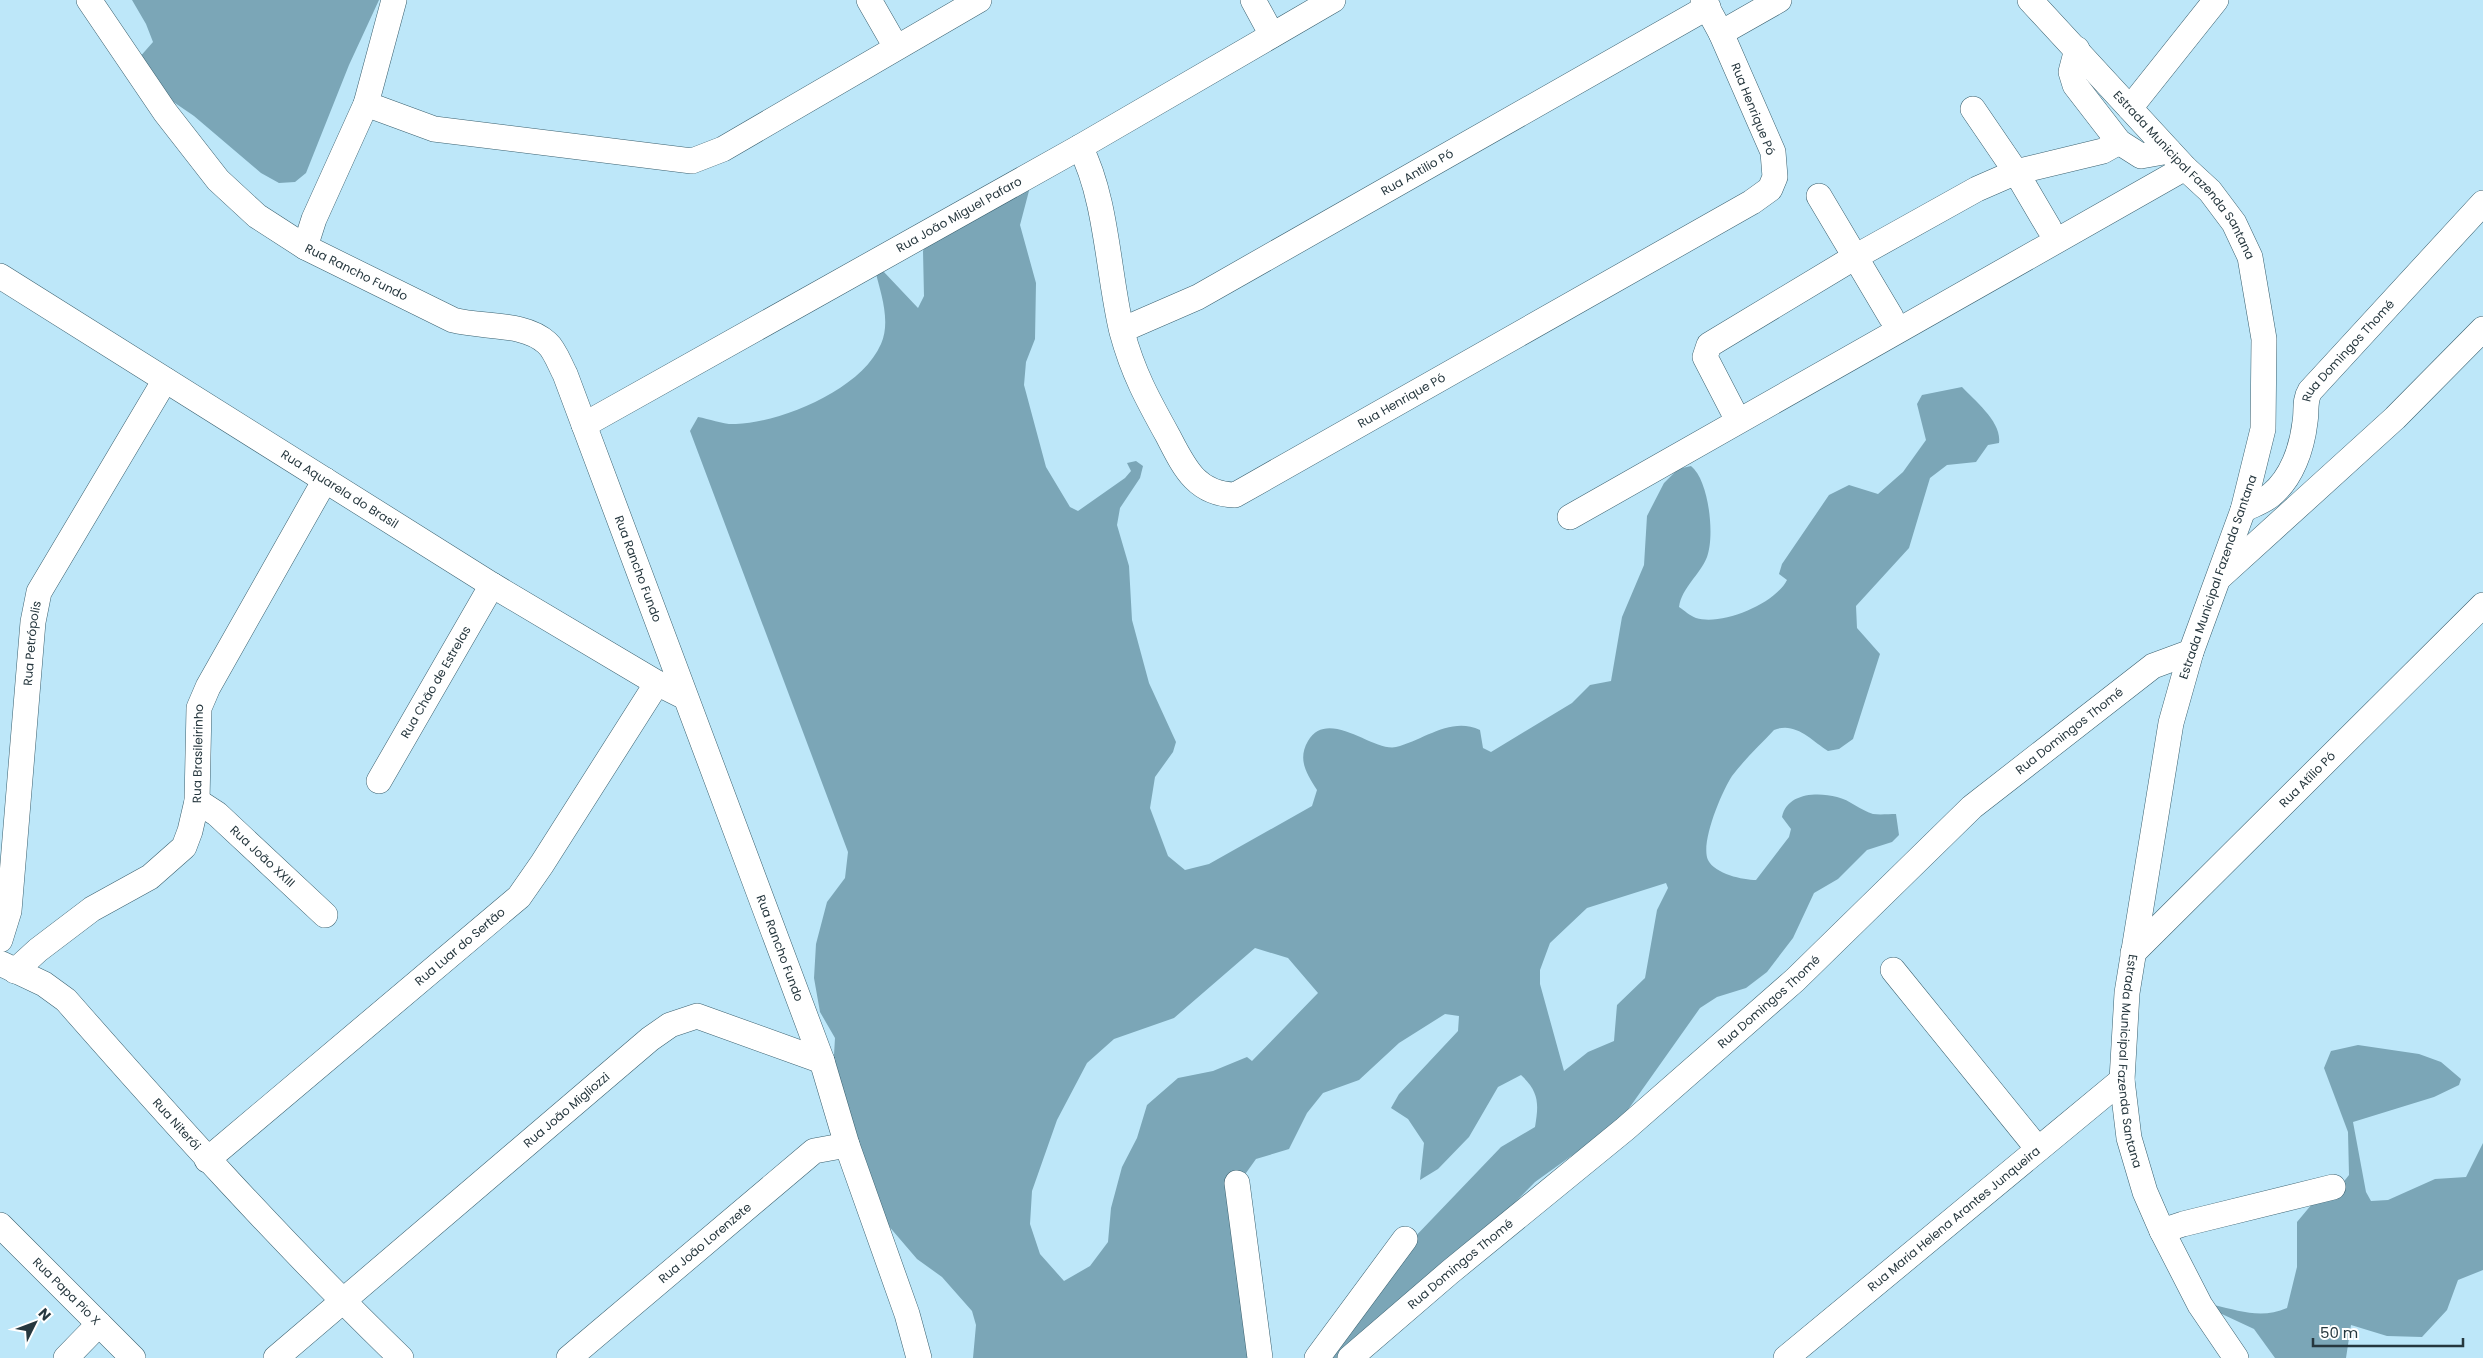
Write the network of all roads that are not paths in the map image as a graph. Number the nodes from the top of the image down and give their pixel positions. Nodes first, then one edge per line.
1 (89, 0) edge
2 (394, 0) edge
3 (869, 0) edge
4 (980, 0) edge
5 (1253, 0) edge
6 (1332, 0) edge
7 (1779, 0) edge
8 (2030, 0) edge
9 (2216, 0) edge
10 (1706, 4) edge
11 (1721, 34) junction
12 (1272, 35) junction
13 (896, 47) junction
14 (2077, 49) junction
15 (366, 104) junction
16 (2130, 108) junction
17 (1973, 109) dead end
18 (2120, 142) junction
19 (1080, 147) junction
20 (2177, 160) junction
21 (2016, 172) junction
22 (1819, 196) dead end
23 (2483, 203) edge
24 (2049, 228) dead end
25 (304, 247) junction
26 (1855, 257) junction
27 (0, 276) edge
28 (1891, 317) dead end
29 (2483, 329) edge
30 (1122, 330) junction
31 (165, 380) junction
32 (1733, 411) dead end
33 (584, 424) junction
34 (325, 480) junction
35 (2243, 510) junction
36 (1570, 517) dead end
37 (2218, 578) junction
38 (492, 585) junction
39 (2483, 604) edge
40 (2191, 652) junction
41 (657, 683) junction
42 (684, 696) junction
43 (379, 781) dead end
44 (197, 801) junction
45 (325, 915) dead end
46 (0, 940) edge
47 (2133, 953) junction
48 (8, 967) edge
49 (1893, 970) dead end
50 (822, 1061) junction
51 (2122, 1080) junction
52 (847, 1145) junction
53 (2038, 1149) junction
54 (207, 1160) junction
55 (1237, 1183) dead end
56 (2333, 1187) dead end
57 (0, 1225) edge
58 (2162, 1231) junction
59 (1405, 1239) dead end
60 (341, 1300) junction
61 (99, 1324) junction
62 (66, 1358) edge
63 (133, 1358) edge
64 (276, 1358) edge
65 (401, 1358) edge
66 (569, 1358) edge
67 (919, 1358) edge
68 (1260, 1358) edge
69 (1317, 1358) edge
70 (1350, 1358) edge
71 (1786, 1358) edge
72 (2235, 1358) edge

1 - 25 street, Rua Rancho Fundo
2 - 15 street
3 - 13 street
4 - 13 street
5 - 12 street
6 - 12 street, Rua João Miguel Pafaro
7 - 11 street
8 - 14 street, Estrada Municipal Fazenda Santana
9 - 16 street
10 - 11 street
10 - 30 street, Rua Antilio Pó
11 - 30 street, Rua Henrique Pó
12 - 19 street, Rua João Miguel Pafaro
13 - 15 street
14 - 16 street, Estrada Municipal Fazenda Santana
14 - 18 street
15 - 25 street
16 - 20 street, Estrada Municipal Fazenda Santana
17 - 21 street
18 - 20 street
18 - 21 street
19 - 30 street, Rua Henrique Pó
19 - 33 street, Rua João Miguel Pafaro
20 - 35 street, Estrada Municipal Fazenda Santana
20 - 36 street
21 - 24 street
21 - 26 street
22 - 26 street
23 - 35 street, Rua Domingos Thomé
25 - 33 street, Rua Rancho Fundo
26 - 28 street
26 - 32 street
27 - 31 street, Rua Aquarela do Brasil
29 - 37 street
31 - 34 street, Rua Aquarela do Brasil
31 - 46 street, Rua Petrópolis
33 - 42 street, Rua Rancho Fundo
34 - 38 street, Rua Aquarela do Brasil
34 - 44 street, Rua Brasileirinho
35 - 37 street, Estrada Municipal Fazenda Santana
37 - 40 street, Estrada Municipal Fazenda Santana
38 - 41 street, Rua Aquarela do Brasil
38 - 43 street, Rua Chão de Estrelas
39 - 47 street, Rua Atílio Pó
40 - 47 street, Estrada Municipal Fazenda Santana
40 - 70 street, Rua Domingos Thomé
41 - 42 street, Rua Aquarela do Brasil
41 - 54 street, Rua Luar do Sertão
42 - 50 street, Rua Rancho Fundo
44 - 45 street, Rua João XXIII
44 - 48 street, Rua Brasileirinho
47 - 51 street, Estrada Municipal Fazenda Santana
48 - 54 street, Rua Niterói
49 - 53 street
50 - 52 street, Rua Rancho Fundo
50 - 60 street, Rua João Migliozzi
51 - 53 street, Rua Maria Helena Arantes Junqueira
51 - 58 street, Estrada Municipal Fazenda Santana
52 - 66 street, Rua João Lorenzete
52 - 67 street, Rua Rancho Fundo
53 - 71 street, Rua Maria Helena Arantes Junqueira
54 - 60 street, Rua Niterói
55 - 68 street
56 - 58 street
57 - 61 street, Rua Papa Pio X
58 - 72 street, Estrada Municipal Fazenda Santana
59 - 69 street
60 - 64 street, Rua João Migliozzi
60 - 65 street
61 - 62 street
61 - 63 street, Rua Papa Pio X

